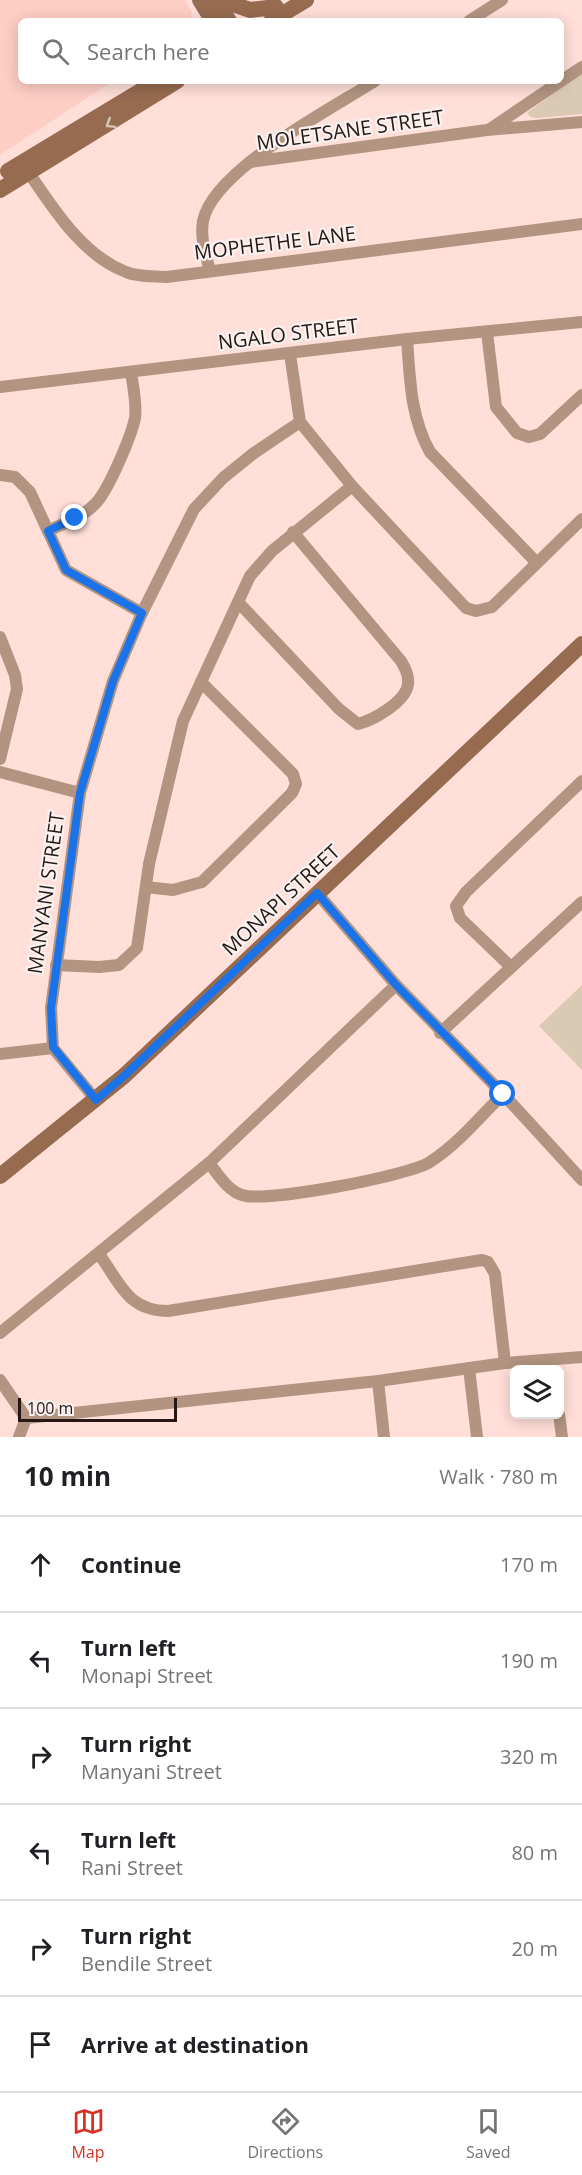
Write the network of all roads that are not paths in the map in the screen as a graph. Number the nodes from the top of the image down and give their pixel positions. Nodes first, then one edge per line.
1 (206, 0) edge
2 (221, 0) edge
3 (306, 0) edge
4 (502, 0) edge
5 (278, 9) edge
6 (202, 18) edge
7 (212, 18) edge
8 (226, 18) edge
9 (256, 18) edge
10 (474, 18) edge
11 (582, 67) edge
12 (564, 79) edge
13 (152, 84) edge
14 (172, 84) edge
15 (370, 84) edge
16 (557, 84) edge
17 (582, 122) edge
18 (488, 130) junction
19 (250, 162) junction
20 (26, 167) junction
21 (0, 176) edge
22 (0, 190) edge
23 (582, 224) edge
24 (210, 271) junction
25 (582, 322) edge
26 (487, 333) junction
27 (408, 339) junction
28 (290, 354) junction
29 (131, 372) junction
30 (0, 387) edge
31 (582, 395) edge
32 (300, 422) junction
33 (0, 476) edge
34 (352, 486) junction
35 (582, 519) edge
36 (48, 531) junction
37 (293, 532) junction
38 (536, 562) junction
39 (238, 602) junction
40 (142, 613) junction
41 (0, 637) edge
42 (582, 644) edge
43 (201, 682) junction
44 (0, 759) edge
45 (0, 772) edge
46 (582, 781) edge
47 (80, 793) junction
48 (146, 887) junction
49 (317, 893) junction
50 (582, 902) edge
51 (56, 965) junction
52 (511, 968) junction
53 (396, 985) junction
54 (440, 1033) junction
55 (53, 1047) junction
56 (0, 1054) edge
57 (503, 1094) junction
58 (96, 1100) junction
59 (209, 1163) junction
60 (0, 1176) edge
61 (582, 1180) edge
62 (99, 1254) junction
63 (0, 1333) edge
64 (582, 1357) edge
65 (505, 1363) junction
66 (552, 1364) edge
67 (469, 1368) junction
68 (0, 1380) edge
69 (378, 1380) junction
70 (26, 1418) junction
71 (560, 1419) edge
72 (19, 1437) edge
73 (384, 1437) edge
74 (477, 1437) edge
75 (562, 1437) edge

1 - 6 street
1 - 7 street
1 - 8 street
2 - 5 street
3 - 5 street
4 - 10 street
5 - 9 street
11 - 12 street
13 - 20 street
14 -> 20 street
15 - 19 street
16 - 18 street
17 - 18 street, MOLETSANE STREET
18 - 19 street, MOLETSANE STREET
19 - 24 street, MOLETSANE STREET
20 - 21 street
20 - 22 street
20 - 24 street, MOPHETHE LANE
23 - 24 street, MOPHETHE LANE
25 - 26 street, NGALO STREET
26 - 27 street, NGALO STREET
26 - 31 street
27 - 28 street, NGALO STREET
27 - 38 street
28 - 29 street, NGALO STREET
28 - 32 street
29 - 30 street, NGALO STREET
29 - 36 street
32 - 34 street
32 - 40 street, MANYANI STREET
33 - 36 street
34 - 37 street
34 - 38 street
35 - 38 street
36 - 40 street
37 - 39 street
37 - 39 street
39 - 43 street
40 - 47 street, MANYANI STREET
41 - 44 street
42 - 49 street, MONAPI STREET
43 - 48 street
43 - 48 street
45 - 47 street
46 - 52 street
47 - 51 street, MANYANI STREET
48 - 51 street
49 - 53 street
49 - 58 street, MONAPI STREET
50 - 52 street
51 - 55 street, MANYANI STREET
52 - 54 street
53 - 54 street
53 - 59 street
54 - 57 street
55 - 56 street
55 - 58 street
57 - 59 street
57 - 61 street
58 - 60 street, MONAPI STREET
59 - 62 street
62 - 63 street
62 - 65 street
64 - 66 street
65 - 66 street
65 - 67 street
67 - 69 street
67 - 74 street
68 - 70 street
69 - 70 street
69 - 73 street
70 - 72 street
71 - 75 street

